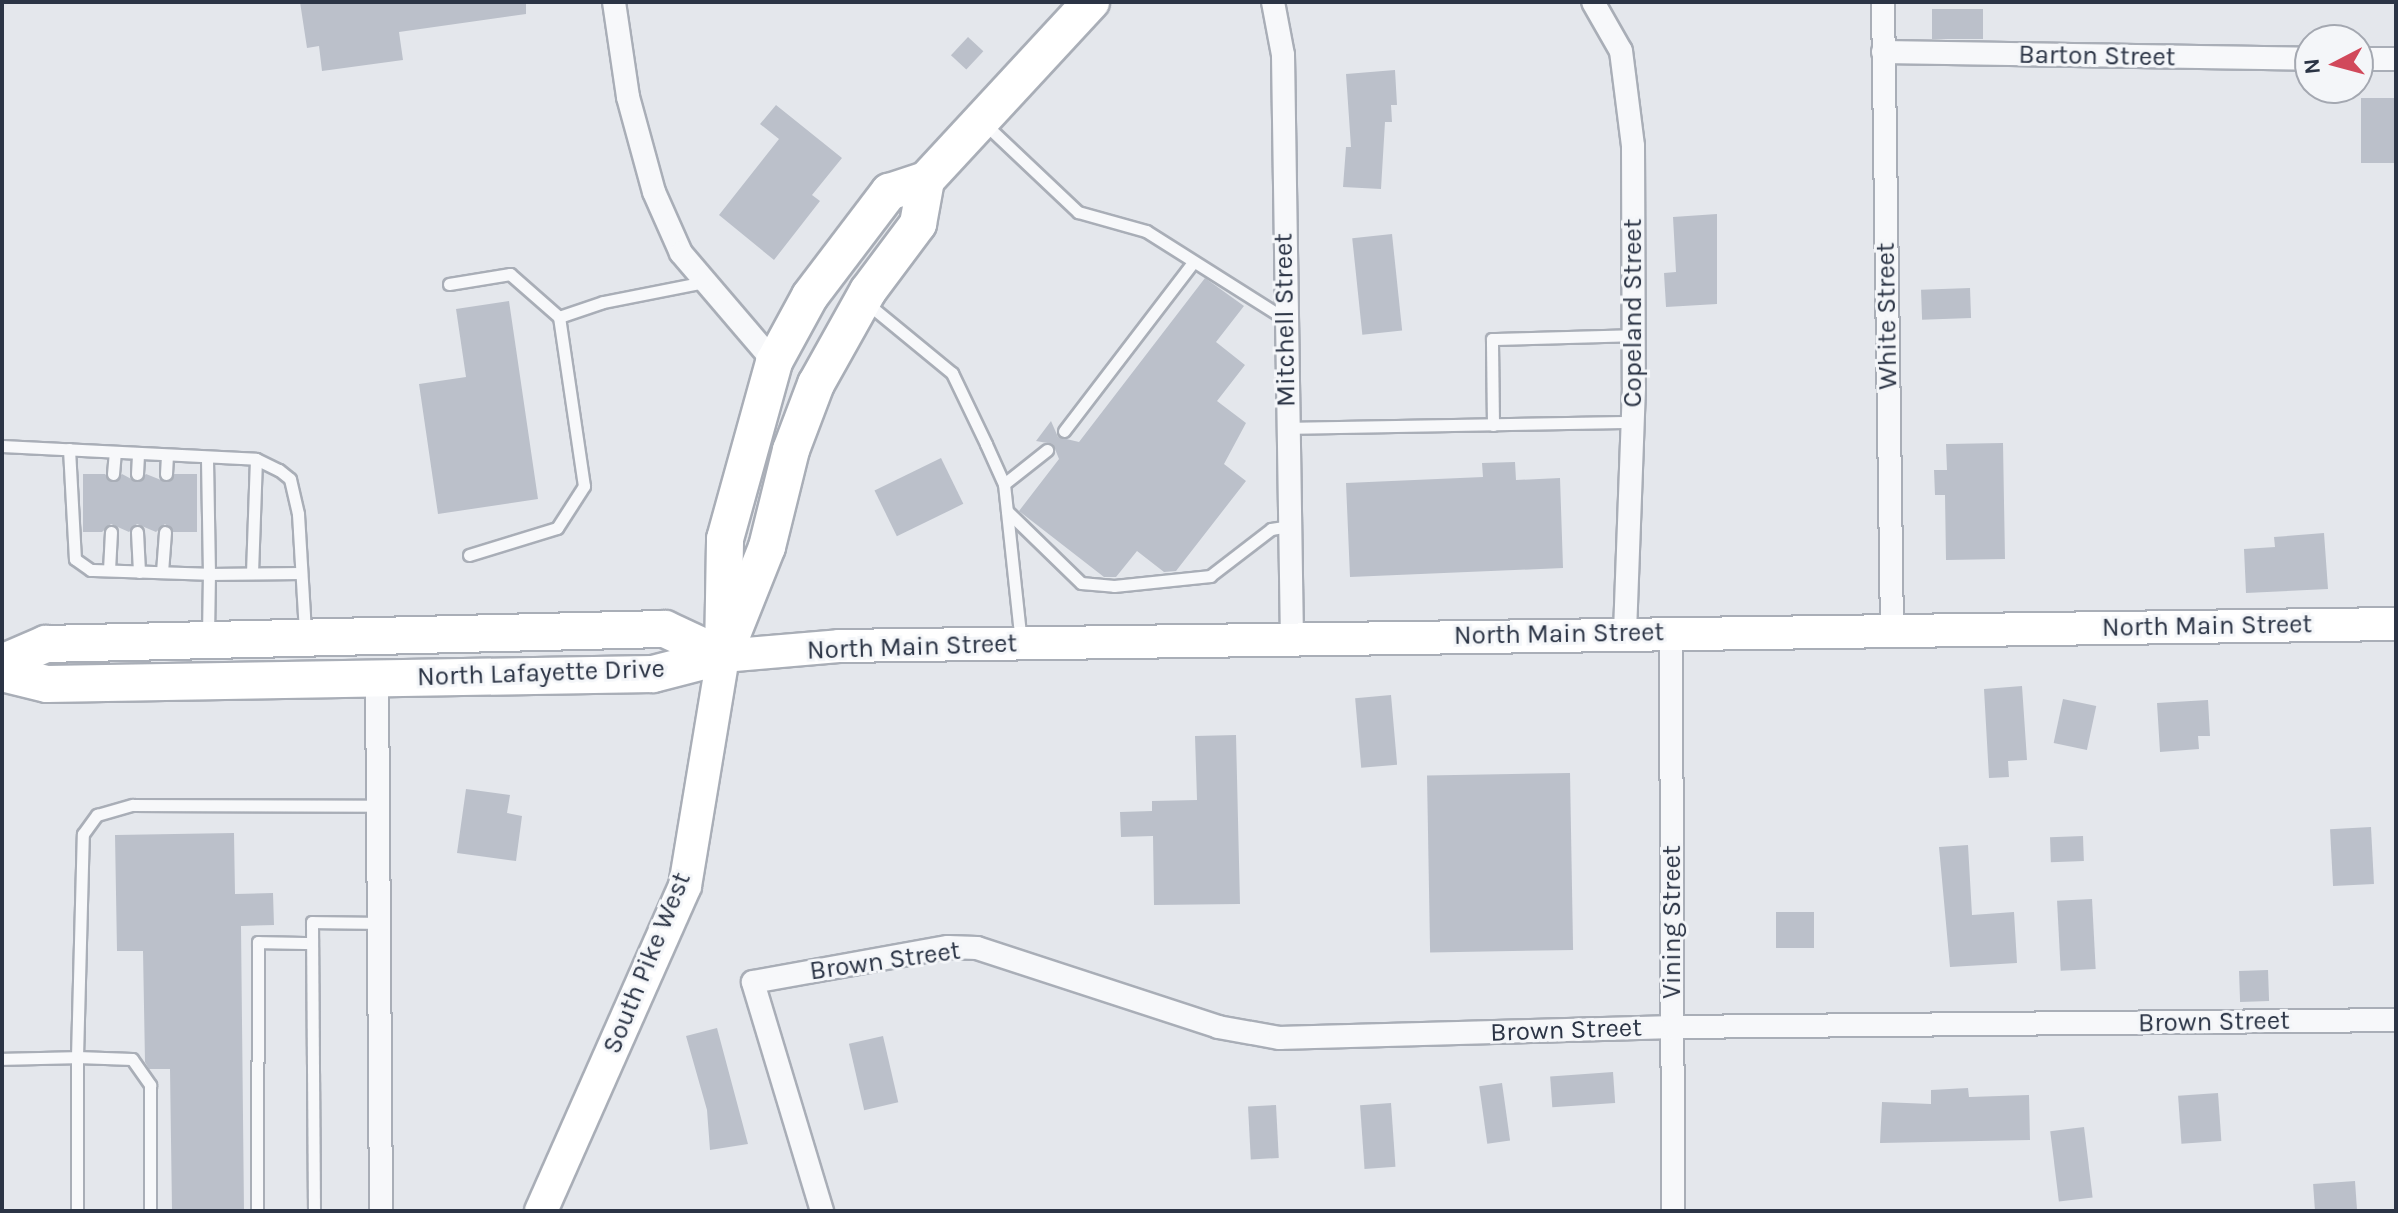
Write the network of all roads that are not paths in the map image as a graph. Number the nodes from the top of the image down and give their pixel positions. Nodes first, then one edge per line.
1 (614, 2) edge
2 (1091, 2) edge
3 (1273, 2) edge
4 (1593, 2) edge
5 (1883, 2) edge
6 (1883, 52) junction
7 (2294, 59) edge
8 (2374, 59) edge
9 (2396, 59) edge
10 (980, 119) junction
11 (926, 180) junction
12 (1193, 262) junction
13 (706, 282) junction
14 (449, 284) dead end
15 (863, 300) junction
16 (559, 317) junction
17 (1285, 319) junction
18 (1634, 335) junction
19 (774, 362) junction
20 (1633, 422) junction
21 (1493, 425) junction
22 (1287, 428) junction
23 (1064, 431) dead end
24 (2, 446) edge
25 (69, 449) junction
26 (1047, 450) dead end
27 (115, 452) junction
28 (138, 453) junction
29 (167, 455) junction
30 (207, 457) junction
31 (256, 459) junction
32 (113, 474) dead end
33 (137, 474) dead end
34 (166, 474) dead end
35 (1004, 484) junction
36 (1007, 511) junction
37 (1289, 526) junction
38 (111, 532) dead end
39 (137, 532) dead end
40 (165, 532) dead end
41 (469, 555) dead end
42 (109, 570) junction
43 (139, 572) junction
44 (162, 572) junction
45 (252, 573) junction
46 (301, 573) junction
47 (209, 574) junction
48 (2396, 624) edge
49 (1892, 630) junction
50 (1671, 632) junction
51 (1625, 633) junction
52 (305, 638) junction
53 (1292, 638) junction
54 (208, 640) junction
55 (1021, 643) junction
56 (723, 656) junction
57 (2, 663) edge
58 (2, 673) edge
59 (377, 679) junction
60 (378, 806) junction
61 (378, 923) junction
62 (312, 943) junction
63 (2396, 1020) edge
64 (1673, 1027) junction
65 (77, 1057) junction
66 (2, 1059) edge
67 (77, 1211) edge
68 (150, 1211) edge
69 (257, 1211) edge
70 (314, 1211) edge
71 (381, 1211) edge
72 (541, 1211) edge
73 (822, 1211) edge
74 (1673, 1211) edge

1 - 13 street
2 - 10 main road
3 - 17 street, Mitchell Street
4 - 18 street, Copeland Street
5 - 6 street, White Street
6 - 7 street, Barton Street
6 - 49 street, White Street
8 - 9 street
10 - 11 main road
10 - 12 lane
11 - 15 main road
11 - 19 main road
12 - 17 lane
12 - 23 lane
13 - 16 lane
13 - 19 street
14 - 16 lane
15 - 35 lane
15 - 56 main road
16 - 41 lane
17 - 22 street, Mitchell Street
18 - 20 street, Copeland Street
18 - 21 lane
19 - 56 main road
20 - 21 lane
20 - 51 street, Copeland Street
21 - 22 lane
22 - 37 street, Mitchell Street
24 - 25 lane
25 - 27 lane
25 - 42 lane
26 - 35 lane
27 - 28 lane
27 - 32 lane
28 - 29 lane
28 - 33 lane
29 - 30 lane
29 - 34 lane
30 - 31 lane
30 - 47 lane
31 - 45 lane
31 - 46 lane
35 - 36 lane
36 - 37 lane
36 - 55 lane
37 - 53 street, Mitchell Street
38 - 42 lane
39 - 43 lane
40 - 44 lane
42 - 43 lane
43 - 44 lane
44 - 47 lane
45 - 46 lane
45 - 47 lane
46 - 52 lane
47 - 54 lane
48 - 49 main road, North Main Street
49 - 50 main road, North Main Street
50 - 51 main road, North Main Street
50 - 64 street, Vining Street
51 - 53 main road, North Main Street
52 - 54 main road
52 - 56 main road
53 - 55 main road, North Main Street
54 - 57 main road
55 - 56 main road, North Main Street
56 - 59 main road, North Lafayette Drive
56 - 72 main road, South Pike West
58 - 59 main road, North Lafayette Drive
59 - 60 street
60 - 61 street
60 - 65 lane
61 - 62 lane
61 - 71 street
62 - 69 lane
62 - 70 lane
63 - 64 street, Brown Street
64 - 73 street, Brown Street
64 - 74 street, Vining Street
65 - 66 lane
65 - 67 lane
65 - 68 lane

